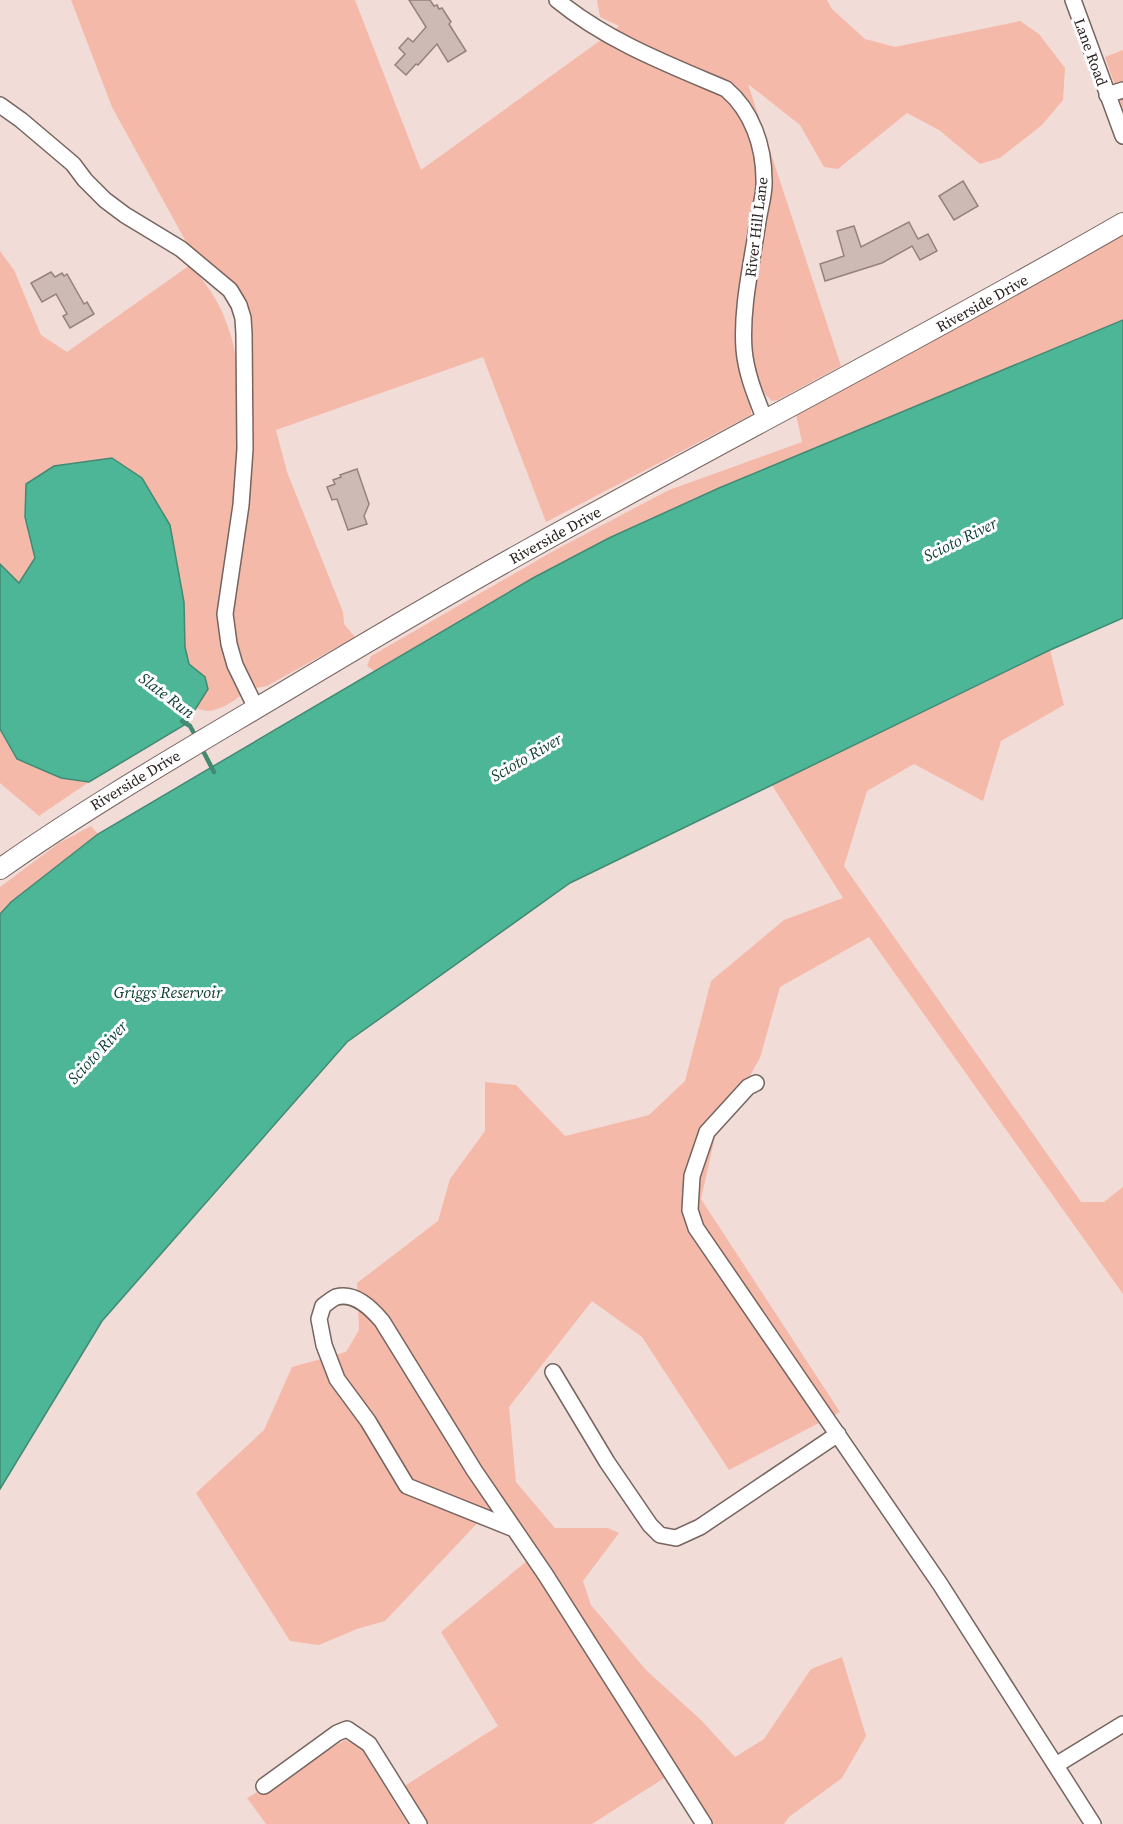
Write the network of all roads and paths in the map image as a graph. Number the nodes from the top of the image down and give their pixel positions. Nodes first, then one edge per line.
1 (557, 0) edge
2 (1073, 0) edge
3 (1123, 90) edge
4 (1107, 95) junction
5 (0, 105) edge
6 (1123, 136) edge
7 (1123, 223) edge
8 (765, 420) junction
9 (256, 708) junction
10 (0, 869) edge
11 (756, 1083) dead end
12 (553, 1372) dead end
13 (838, 1434) junction
14 (514, 1529) junction
15 (1123, 1724) edge
16 (1056, 1765) junction
17 (264, 1786) dead end
18 (418, 1824) edge
19 (704, 1824) edge
20 (1093, 1824) edge

1 - 8 street, River Hill Lane
2 - 4 street, Lane Road
3 - 4 street
4 - 6 street, Lane Road
5 - 9 street
7 - 8 main road, Riverside Drive
8 - 9 main road, Riverside Drive
9 - 10 main road, Riverside Drive
11 - 13 street
12 - 13 street
13 - 16 street
14 - 14 street
14 - 19 street
15 - 16 street
16 - 20 street
17 - 18 street

